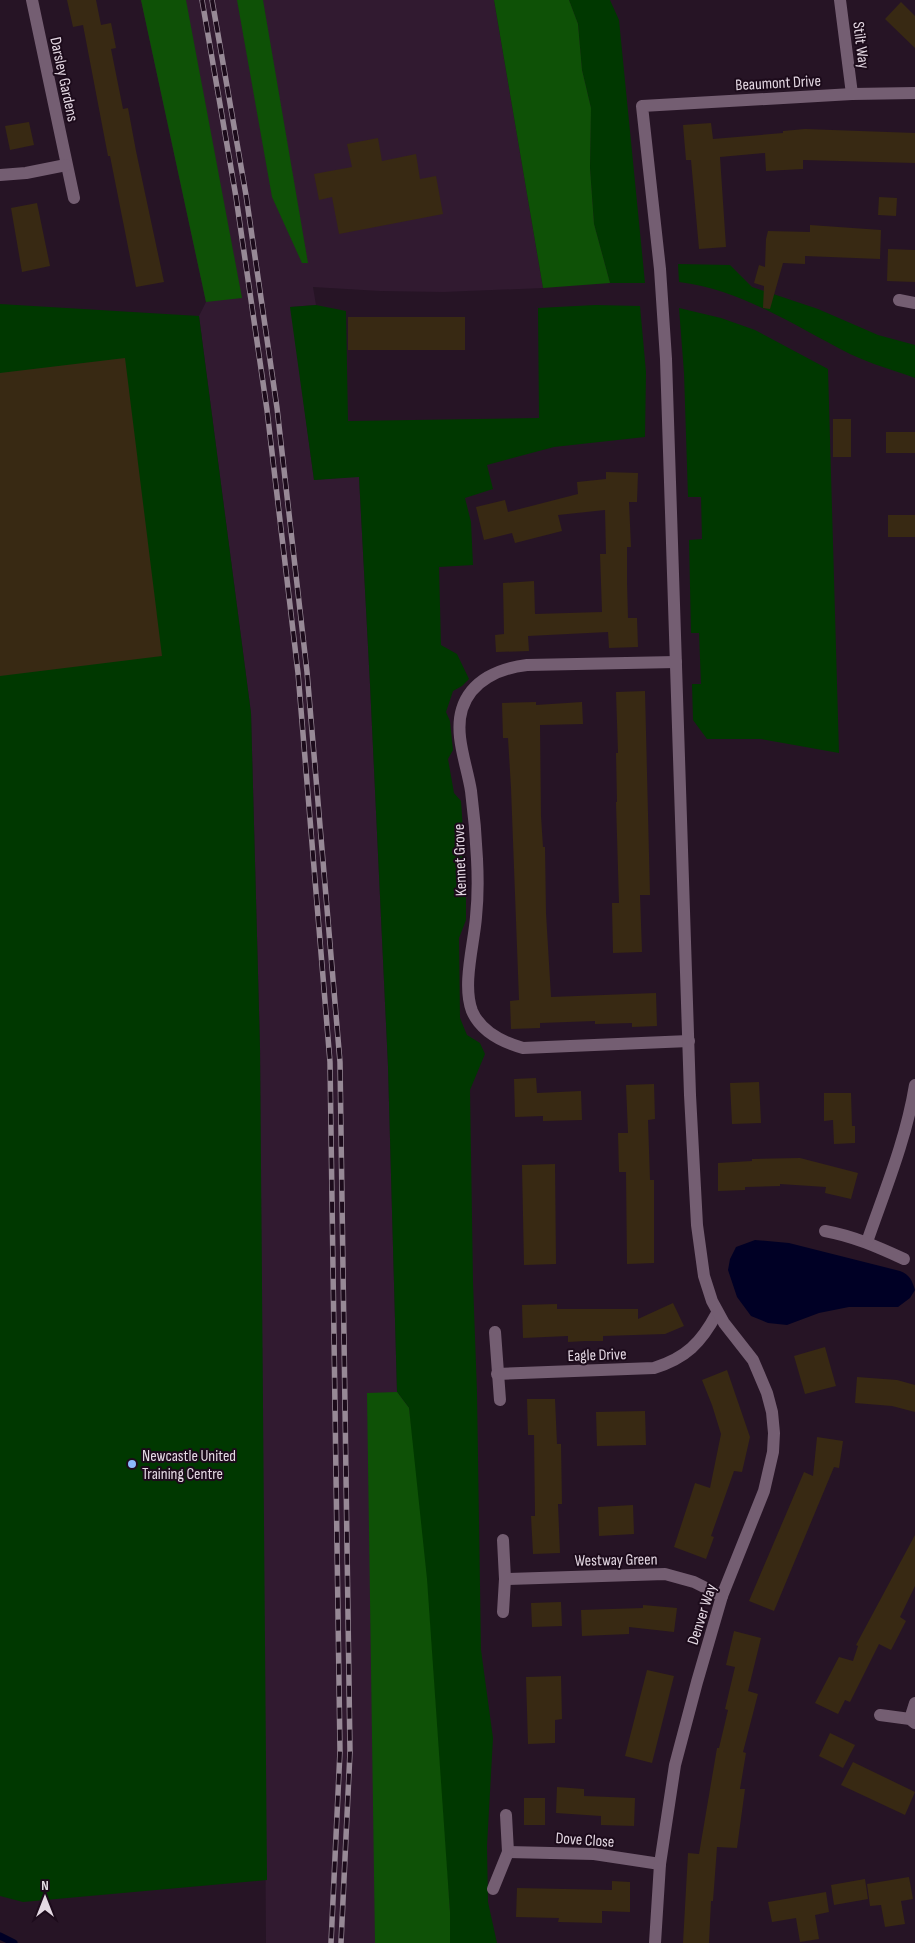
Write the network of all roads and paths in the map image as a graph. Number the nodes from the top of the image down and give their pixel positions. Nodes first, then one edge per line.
1 (32, 0) edge
2 (840, 0) edge
3 (915, 93) edge
4 (852, 94) junction
5 (642, 106) joint
6 (66, 165) junction
7 (0, 175) edge
8 (74, 198) dead end
9 (899, 300) dead end
10 (915, 303) edge
11 (676, 662) junction
12 (689, 1041) junction
13 (915, 1085) edge
14 (825, 1231) dead end
15 (867, 1242) junction
16 (904, 1259) dead end
17 (717, 1313) junction
18 (494, 1332) dead end
19 (498, 1374) junction
20 (500, 1400) dead end
21 (503, 1540) dead end
22 (505, 1579) junction
23 (722, 1596) junction
24 (502, 1612) dead end
25 (915, 1703) edge
26 (880, 1715) dead end
27 (912, 1721) edge
28 (506, 1814) dead end
29 (508, 1852) junction
30 (660, 1864) junction
31 (494, 1889) dead end
32 (655, 1943) edge

1 - 6 street, Darsley Gardens
2 - 4 street, Stilt Way
3 - 4 street, Beaumont Drive
4 - 5 street, Beaumont Drive
5 - 11 street, Denver Way
6 - 7 street
6 - 8 street, Darsley Gardens
9 - 10 street
11 - 12 street, Denver Way
11 - 12 street, Kennet Grove
12 - 17 street, Denver Way
13 - 15 street
14 - 15 street
15 - 16 street
17 - 19 street, Eagle Drive
17 - 23 street, Denver Way
18 - 19 street
19 - 20 street
21 - 22 street
22 - 23 street, Westway Green
22 - 24 street
23 - 30 street, Denver Way
25 - 27 street
26 - 27 street
28 - 29 street
29 - 30 street, Dove Close
29 - 31 street
30 - 32 street, Denver Way

